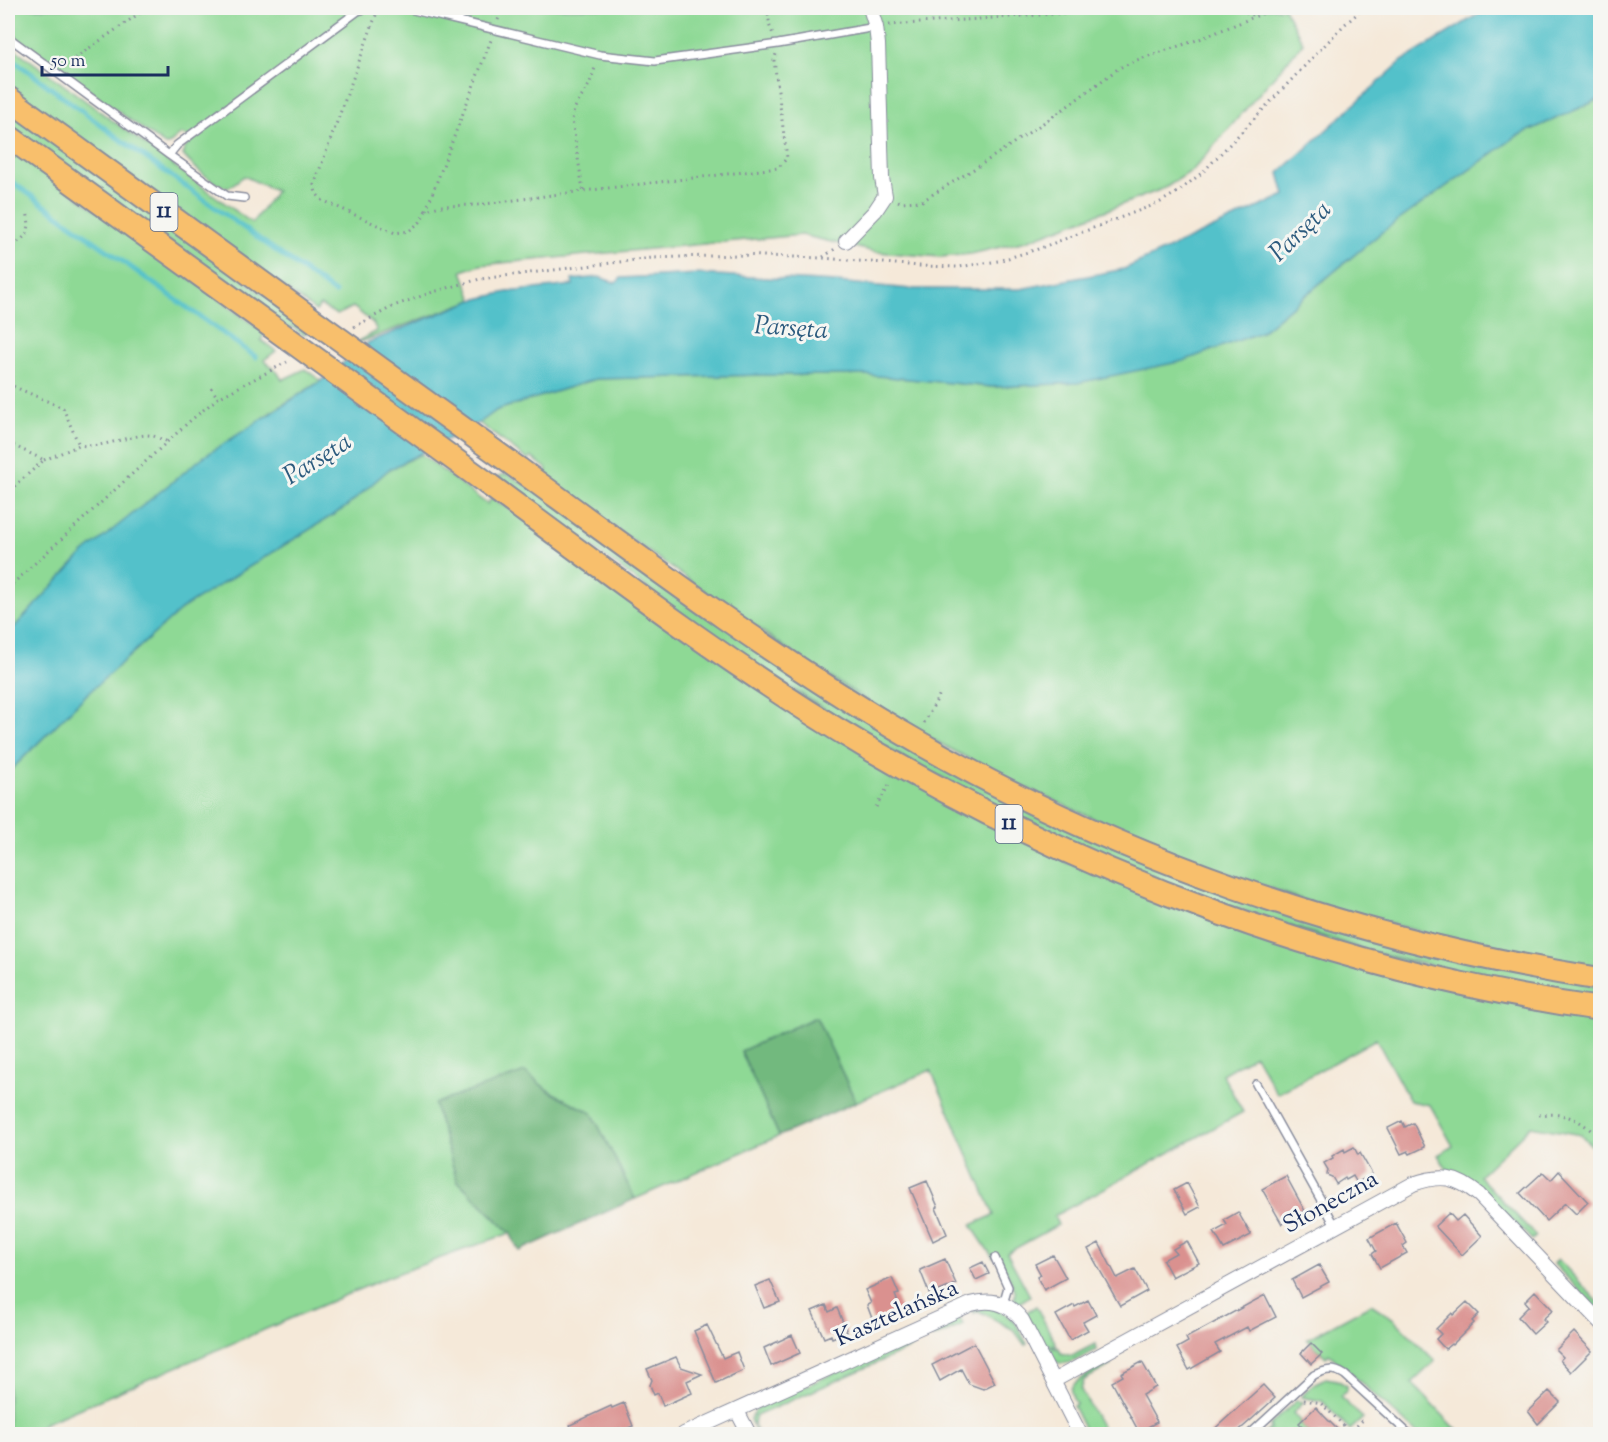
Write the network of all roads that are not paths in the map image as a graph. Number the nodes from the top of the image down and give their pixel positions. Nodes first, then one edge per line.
1 (367, 8) edge
2 (405, 8) edge
3 (870, 8) edge
4 (876, 27) junction
5 (8, 38) edge
6 (8, 98) edge
7 (8, 136) edge
8 (168, 155) junction
9 (244, 198) dead end
10 (846, 241) dead end
11 (1600, 979) edge
12 (1600, 1010) edge
13 (1256, 1084) dead end
14 (1336, 1227) junction
15 (994, 1258) dead end
16 (1003, 1304) junction
17 (1600, 1322) edge
18 (1053, 1381) junction
19 (737, 1411) junction
20 (684, 1434) edge
21 (749, 1434) edge
22 (1080, 1434) edge
23 (1250, 1434) edge
24 (1409, 1434) edge

1 - 8 lane
2 - 4 lane
3 - 4 street
4 - 10 street
5 - 8 lane
6 - 11 main road, 11, bridge
7 - 12 main road, 11, bridge
8 - 9 lane
13 - 14 lane
14 - 17 street, Słoneczna
14 - 18 street, Słoneczna
15 - 16 lane
16 - 18 street
16 - 19 street, Kasztelańska
18 - 22 street
19 - 20 street, Kasztelańska
19 - 21 street
23 - 24 lane

